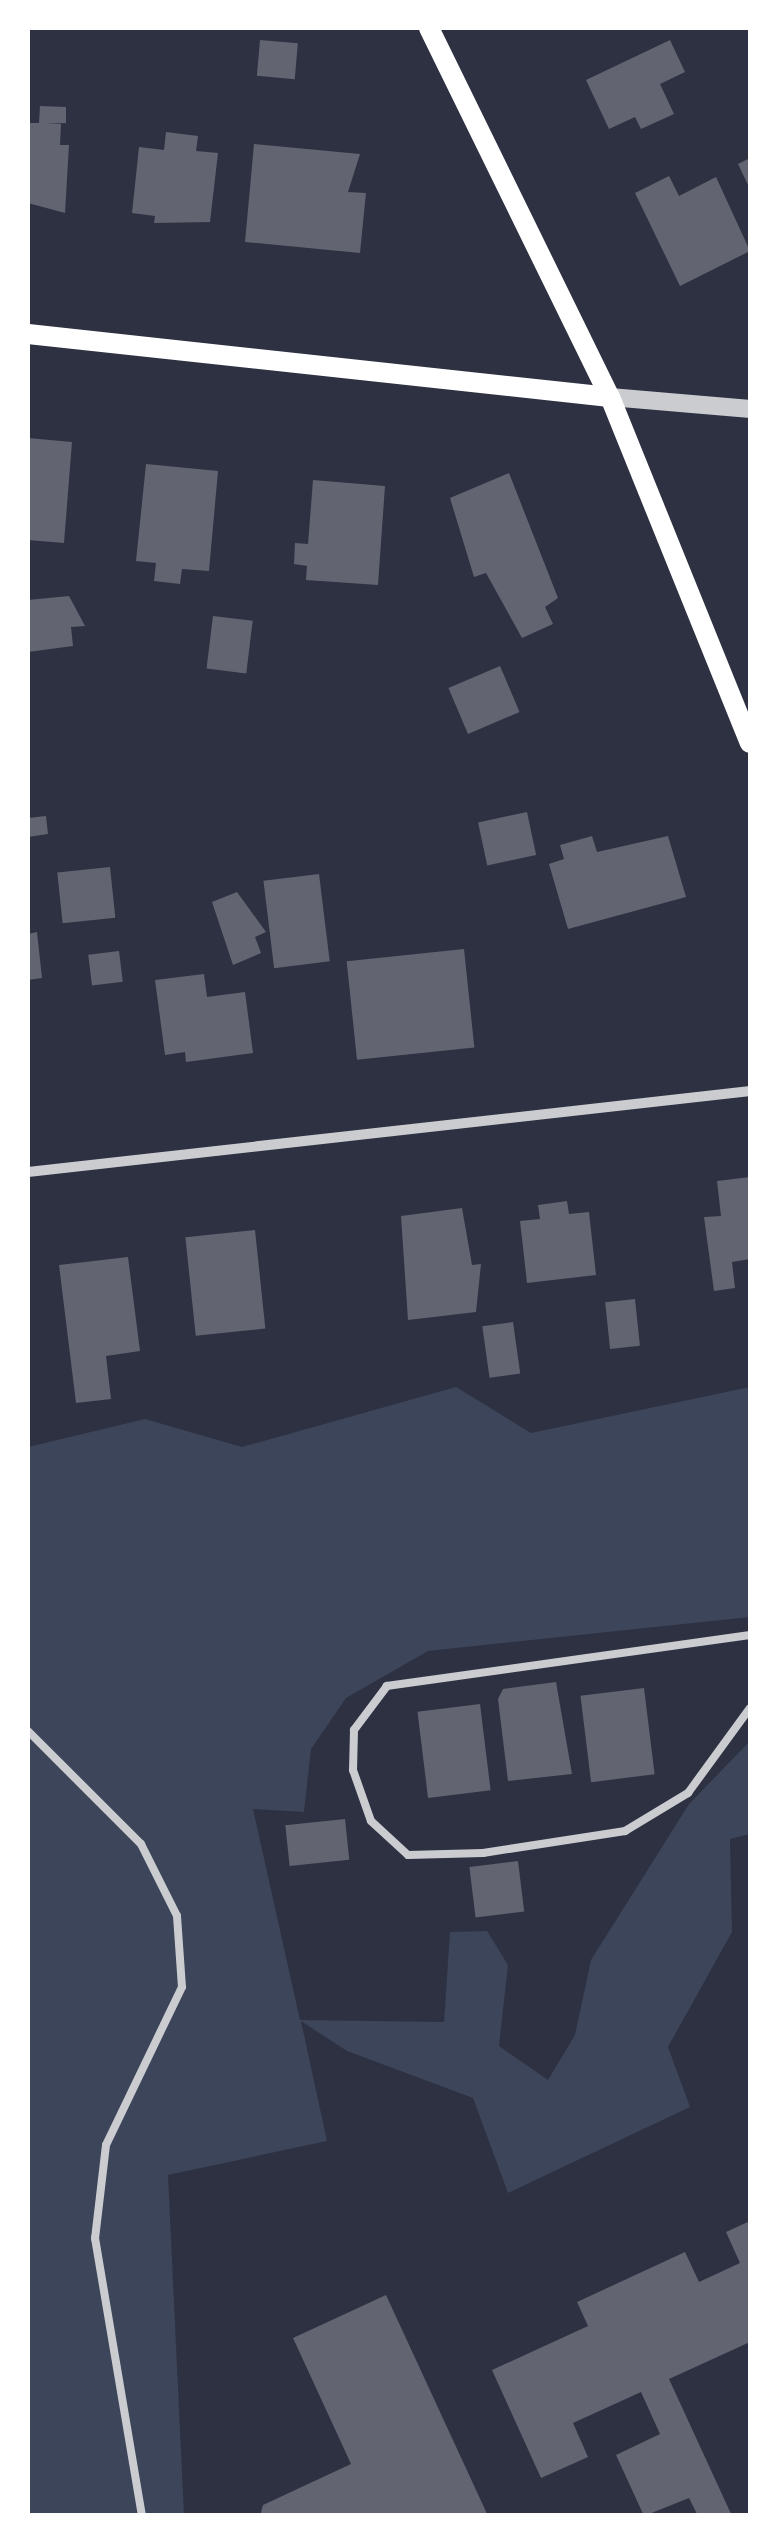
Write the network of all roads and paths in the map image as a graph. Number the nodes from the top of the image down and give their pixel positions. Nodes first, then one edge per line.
1 (430, 28) edge
2 (28, 334) edge
3 (610, 396) junction
4 (750, 409) edge
5 (750, 742) edge
6 (750, 1091) edge
7 (28, 1172) edge
8 (750, 1634) edge
9 (750, 1708) edge
10 (28, 1731) edge
11 (142, 2516) edge

1 - 3 main road
2 - 3 main road
3 - 4 street
3 - 5 main road
6 - 7 street
8 - 9 lane
10 - 11 lane

